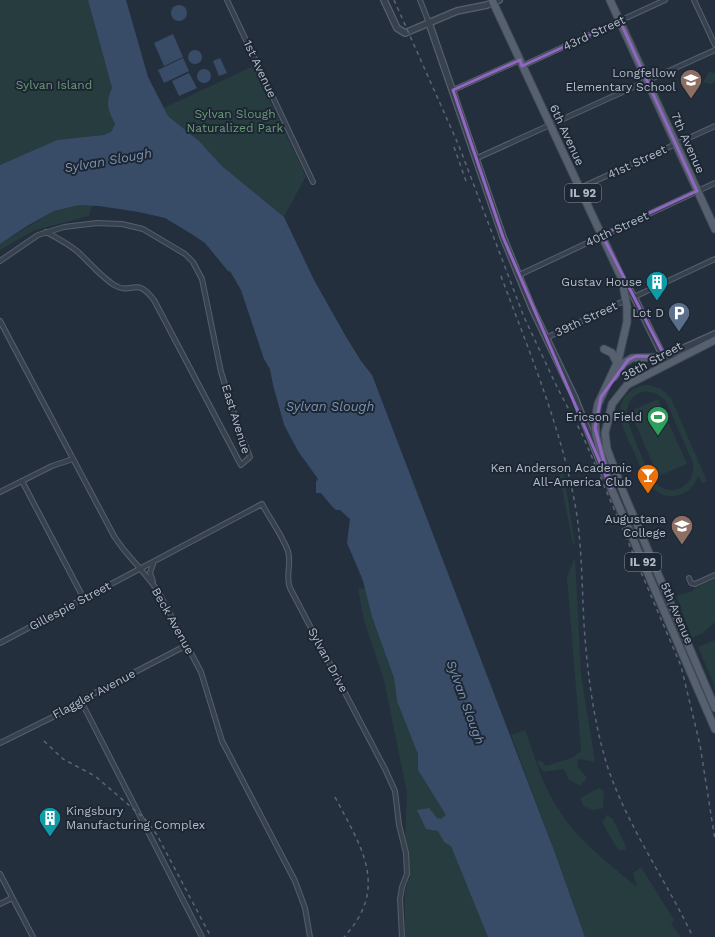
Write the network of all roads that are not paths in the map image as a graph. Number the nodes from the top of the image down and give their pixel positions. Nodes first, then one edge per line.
1 (227, 0) edge
2 (384, 0) edge
3 (420, 0) edge
4 (610, 0) edge
5 (665, 0) edge
6 (694, 0) edge
7 (495, 1) edge
8 (620, 21) junction
9 (429, 23) junction
10 (715, 45) edge
11 (715, 50) edge
12 (521, 63) junction
13 (647, 80) junction
14 (453, 90) junction
15 (550, 126) junction
16 (715, 126) edge
17 (676, 144) junction
18 (475, 159) junction
19 (313, 182) dead end
20 (715, 182) edge
21 (580, 188) junction
22 (697, 191) junction
23 (715, 229) edge
24 (46, 232) junction
25 (602, 235) junction
26 (715, 259) edge
27 (0, 261) edge
28 (519, 275) junction
29 (622, 279) junction
30 (634, 297) junction
31 (626, 300) junction
32 (0, 321) edge
33 (715, 334) edge
34 (546, 338) junction
35 (715, 340) edge
36 (604, 349) dead end
37 (664, 357) junction
38 (679, 358) junction
39 (617, 363) junction
40 (604, 390) junction
41 (609, 411) joint
42 (73, 459) junction
43 (22, 481) junction
44 (611, 488) junction
45 (0, 492) edge
46 (154, 562) junction
47 (140, 570) junction
48 (715, 575) edge
49 (689, 578) dead end
50 (156, 587) junction
51 (84, 598) junction
52 (0, 643) edge
53 (187, 645) junction
54 (81, 701) junction
55 (715, 708) edge
56 (715, 729) edge
57 (0, 743) edge
58 (0, 874) edge
59 (12, 898) junction
60 (0, 904) edge
61 (33, 937) edge
62 (202, 937) edge
63 (310, 937) edge
64 (402, 937) edge

1 - 19 street, 1st Avenue
2 - 9 street
3 - 9 street
4 - 8 main road, 7th Avenue
5 - 8 street, 43rd Street
6 - 10 street
7 - 9 street
7 - 12 main road, 6th Avenue / IL 92
8 - 12 street, 43rd Street
8 - 13 main road, 7th Avenue
9 - 14 street
11 - 13 street
12 - 14 street, 43rd Street
12 - 15 main road, 6th Avenue / IL 92
13 - 15 street
13 - 17 main road, 7th Avenue
14 - 18 street
15 - 18 street
15 - 21 main road, 6th Avenue / IL 92
16 - 17 street, 41st Street
17 - 21 street, 41st Street
17 - 22 main road, 7th Avenue
18 - 28 street
20 - 22 street, 40th Street
21 - 25 main road, 6th Avenue / IL 92
22 - 23 main road, 7th Avenue
22 - 25 street, 40th Street
24 - 24 street, East Avenue
24 - 27 street, East Avenue
25 - 28 street, 40th Street
25 - 29 main road, 6th Avenue / IL 92
26 - 30 street
28 - 34 street
29 - 30 street, 6th Avenue
29 - 31 main road, 6th Avenue / IL 92
30 - 37 street, 6th Avenue
31 - 34 street, 39th Street
31 - 39 main road, 6th Avenue / IL 92
32 - 42 street, Beck Avenue
33 - 37 street, 38th Street
34 - 44 street
35 - 38 main road, 38th Street / IL 92
36 - 39 main road
37 - 38 street
37 - 40 main road
38 - 41 main road, 38th Street / IL 92
39 - 40 main road, 6th Avenue / IL 92
40 - 44 main road, 5th Avenue / IL 92
41 - 55 main road, 5th Avenue / IL 92
42 - 43 street
42 - 47 street, Beck Avenue
43 - 45 street
43 - 51 street
44 - 56 main road, 5th Avenue / IL 92
46 - 47 street, Sylvan Drive
46 - 50 street
46 - 64 street, Sylvan Drive
47 - 50 street, Beck Avenue
47 - 51 street, Gillespie Street
48 - 49 street
50 - 53 street, Beck Avenue
51 - 52 street, Gillespie Street
53 - 54 street, Flaggler Avenue
53 - 63 street, Beck Avenue
54 - 57 street, Flaggler Avenue
54 - 62 street
58 - 59 street
59 - 60 street
59 - 61 street

